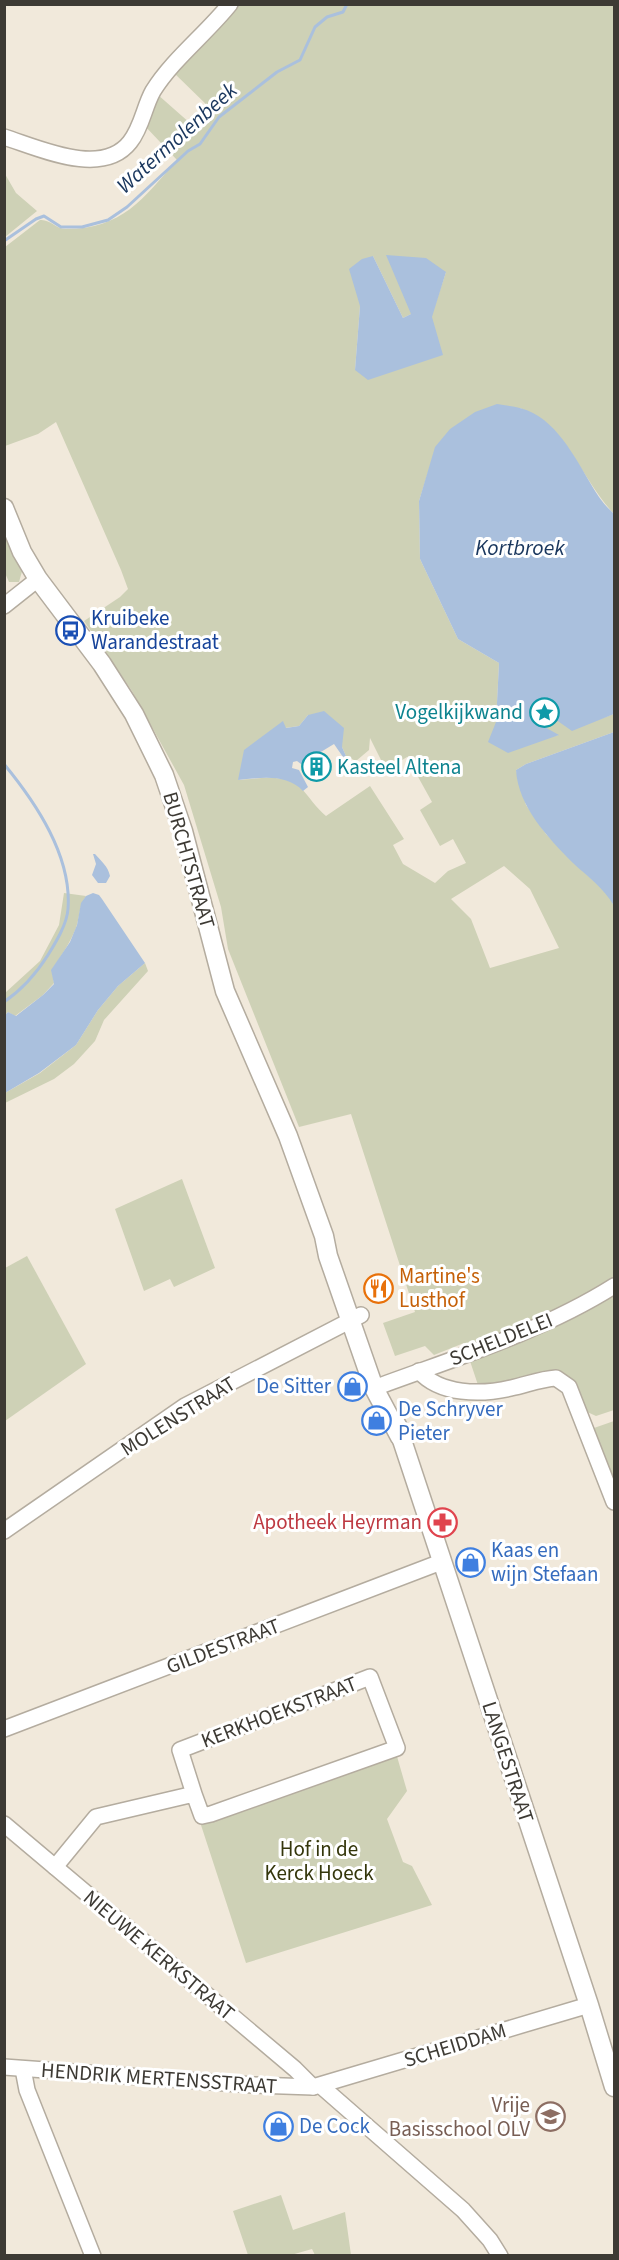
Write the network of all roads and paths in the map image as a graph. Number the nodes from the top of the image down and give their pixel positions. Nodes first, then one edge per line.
1 (230, 4) edge
2 (4, 137) edge
3 (4, 508) edge
4 (38, 579) junction
5 (4, 606) edge
6 (615, 1286) edge
7 (356, 1318) junction
8 (419, 1371) junction
9 (379, 1386) junction
10 (615, 1502) edge
11 (4, 1531) edge
12 (441, 1562) junction
13 (4, 1729) edge
14 (194, 1794) junction
15 (4, 1824) edge
16 (55, 1867) junction
17 (589, 2005) junction
18 (4, 2067) edge
19 (23, 2069) junction
20 (317, 2086) junction
21 (615, 2087) edge
22 (93, 2256) edge
23 (500, 2256) edge

1 - 2 street
3 - 4 main road, BURCHTSTRAAT
4 - 5 street
4 - 7 main road, BURCHTSTRAAT
6 - 8 street, SCHELDELEI
7 - 9 main road, LANGESTRAAT
7 - 11 street, MOLENSTRAAT
8 - 9 street, SCHELDELEI
8 - 10 street
9 - 12 main road, LANGESTRAAT
12 - 13 street, GILDESTRAAT
12 - 17 main road, LANGESTRAAT
14 - 14 street, KERKHOEKSTRAAT
14 - 16 street
15 - 16 street, NIEUWE KERKSTRAAT
16 - 20 street, NIEUWE KERKSTRAAT
17 - 20 street, SCHEIDDAM
17 - 21 main road, LANGESTRAAT
18 - 19 street, HENDRIK MERTENSSTRAAT
19 - 20 street, HENDRIK MERTENSSTRAAT
19 - 22 street
20 - 23 street, NIEUWE KERKSTRAAT

